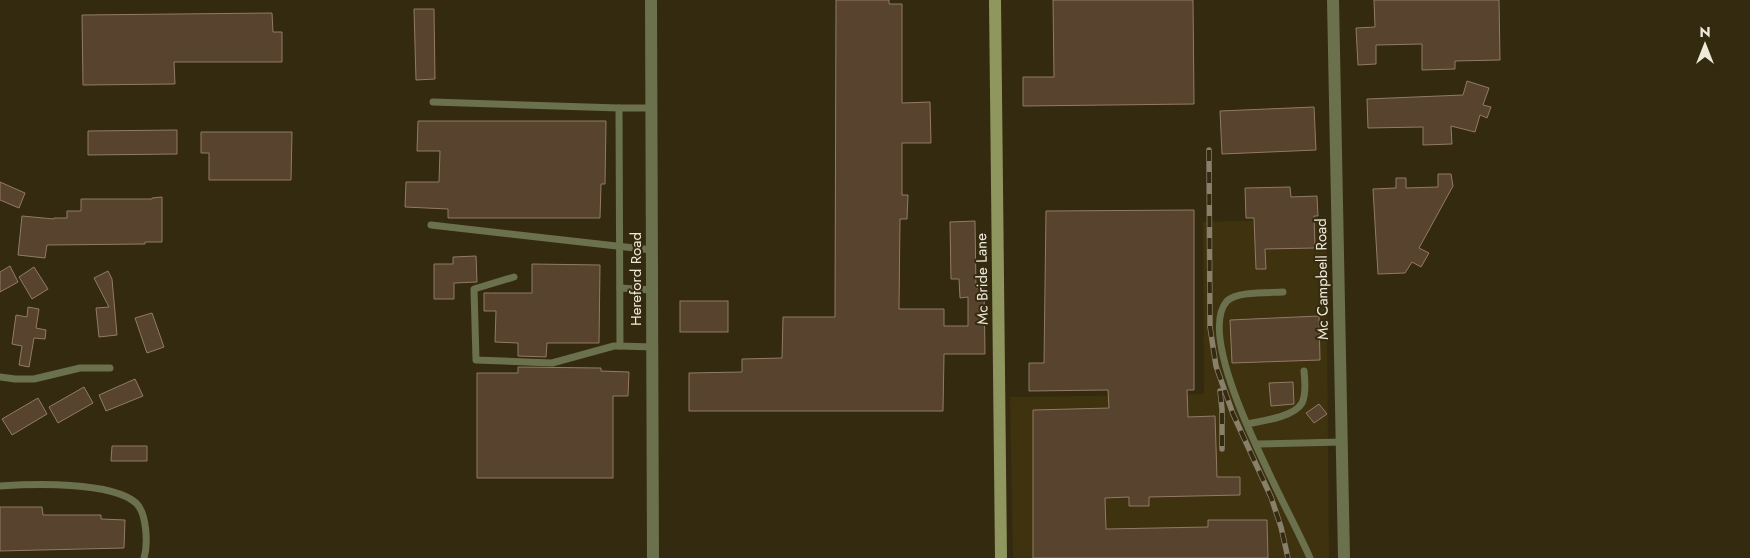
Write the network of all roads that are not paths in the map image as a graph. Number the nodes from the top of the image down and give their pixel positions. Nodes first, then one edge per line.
1 (651, 0) edge
2 (995, 0) edge
3 (1333, 0) edge
4 (434, 102) dead end
5 (618, 108) junction
6 (652, 108) junction
7 (431, 226) dead end
8 (620, 246) junction
9 (652, 250) junction
10 (514, 277) dead end
11 (620, 288) junction
12 (652, 290) junction
13 (1283, 292) dead end
14 (620, 346) junction
15 (652, 346) junction
16 (110, 368) dead end
17 (1304, 371) dead end
18 (0, 377) edge
19 (1247, 424) junction
20 (1342, 442) junction
21 (1256, 444) junction
22 (0, 486) edge
23 (144, 558) edge
24 (653, 558) edge
25 (1001, 558) edge
26 (1310, 558) edge
27 (1344, 558) edge

1 - 6 street, Hereford Road
2 - 25 street, Mc Bride Lane
3 - 20 street, Mc Campbell Road
4 - 5 lane
5 - 6 lane
5 - 8 lane
6 - 9 street, Hereford Road
7 - 8 lane
8 - 9 lane
8 - 11 lane
9 - 12 street, Hereford Road
10 - 14 lane
11 - 12 lane
11 - 14 lane
12 - 15 street, Hereford Road
13 - 19 lane
14 - 15 lane
15 - 24 street, Hereford Road
16 - 18 lane
17 - 19 lane
19 - 21 lane
20 - 21 lane
20 - 27 street, Mc Campbell Road
21 - 26 lane
22 - 23 lane

